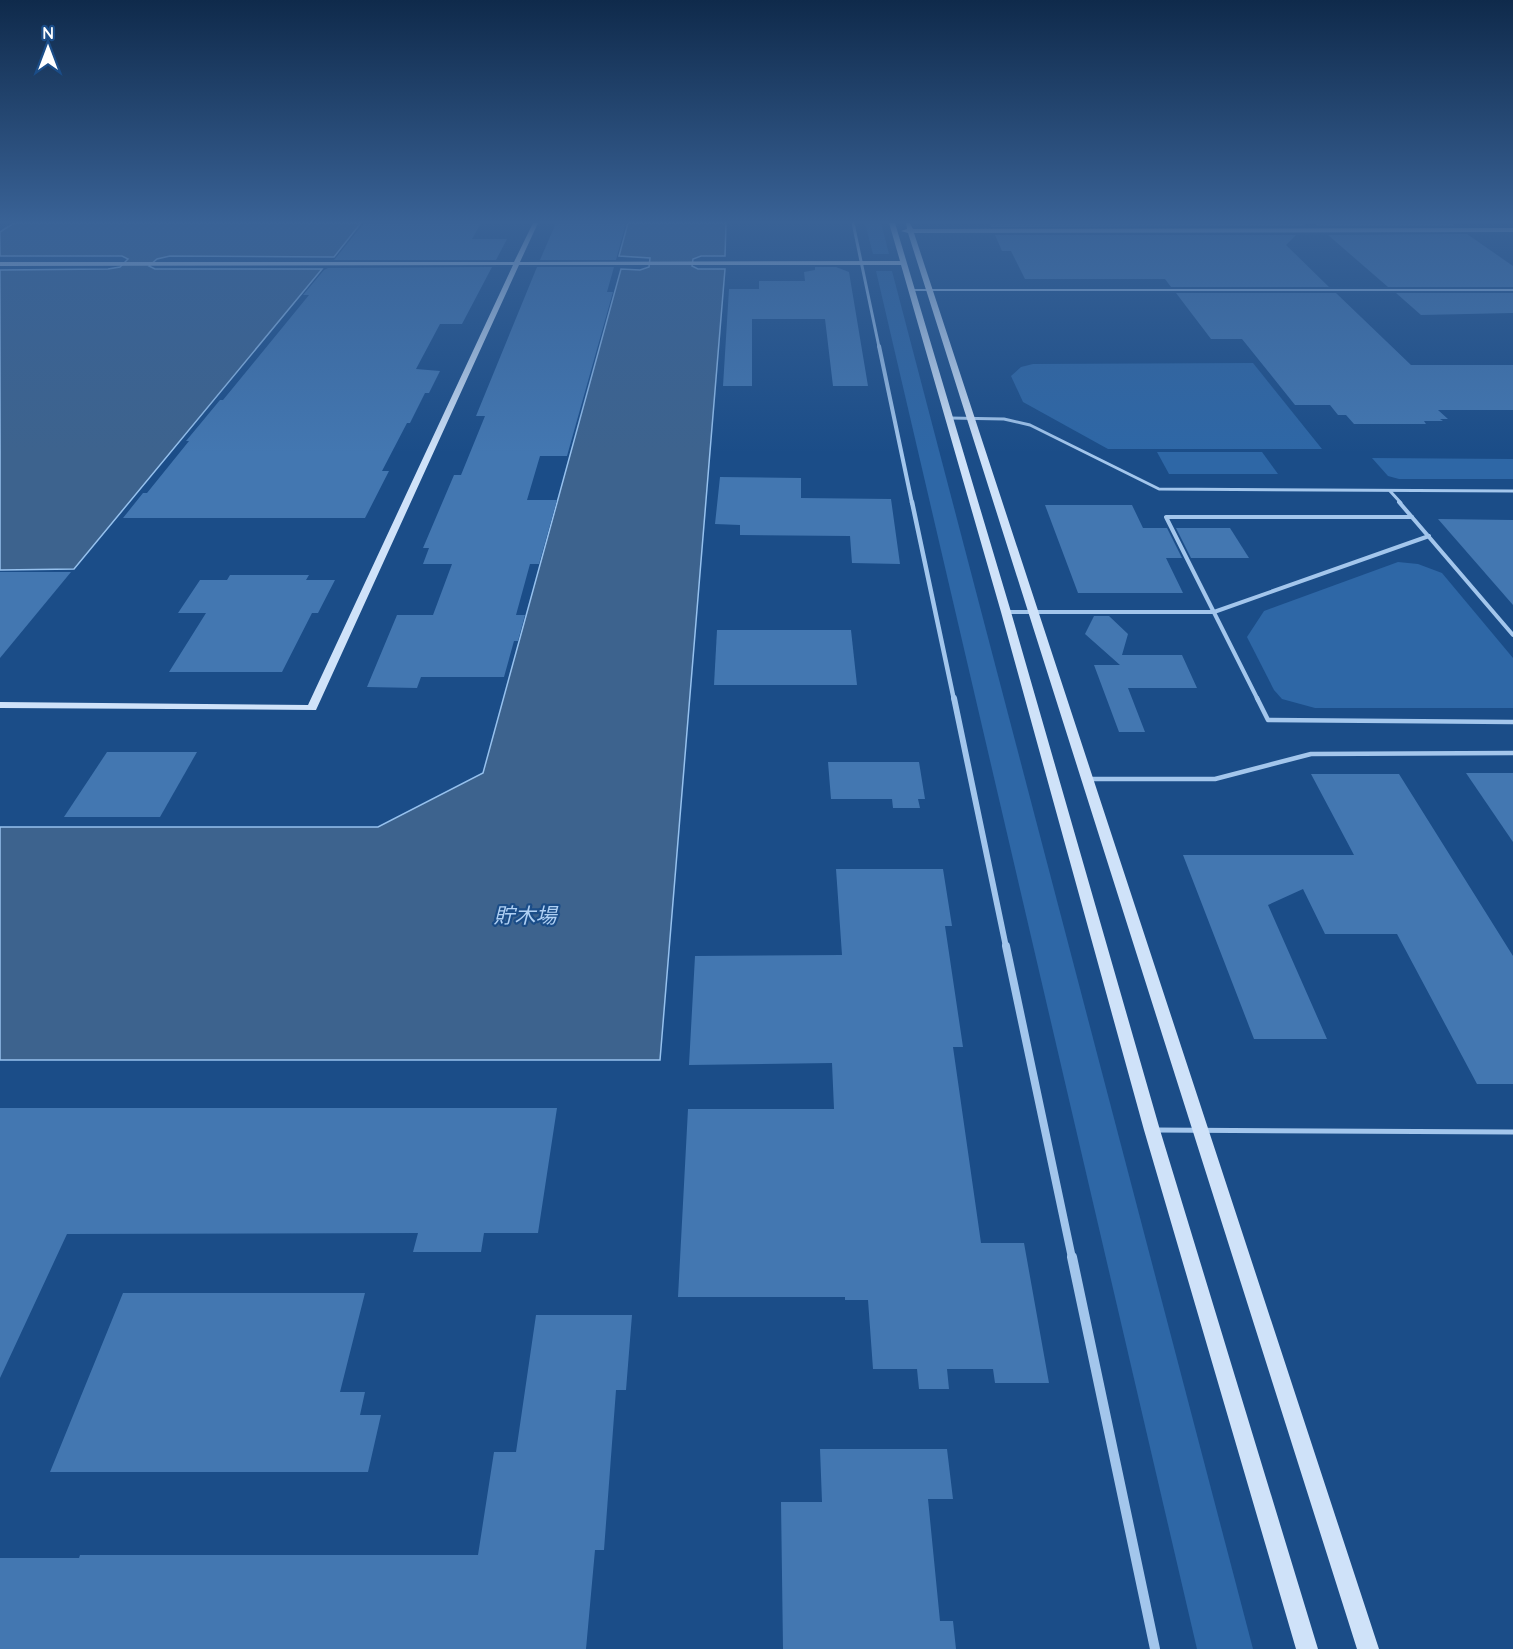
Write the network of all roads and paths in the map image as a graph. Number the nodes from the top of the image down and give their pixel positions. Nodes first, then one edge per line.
1 (499, 300) edge
2 (870, 300) edge
3 (914, 300) edge
4 (932, 300) edge
5 (950, 418) junction
6 (973, 418) junction
7 (1390, 491) junction
8 (1513, 491) edge
9 (1412, 517) junction
10 (1429, 536) junction
11 (1006, 612) junction
12 (1034, 612) junction
13 (1214, 612) junction
14 (1513, 635) edge
15 (0, 705) edge
16 (1513, 722) edge
17 (1513, 753) edge
18 (1087, 779) junction
19 (1152, 1130) junction
20 (1201, 1130) junction
21 (1513, 1132) edge
22 (1155, 1649) edge
23 (1306, 1649) edge
24 (1368, 1649) edge

1 - 15 street
2 - 22 street
3 - 5 street
4 - 6 street
5 - 6 lane
5 - 11 street
6 - 7 lane
6 - 12 street
7 - 8 lane
7 - 9 lane
9 - 10 lane
9 - 13 lane
10 - 13 lane
10 - 14 lane
11 - 12 lane
11 - 19 street
12 - 13 lane
12 - 18 street
13 - 16 lane
17 - 18 lane
18 - 20 street
19 - 20 lane
19 - 23 street
20 - 21 lane
20 - 24 street

